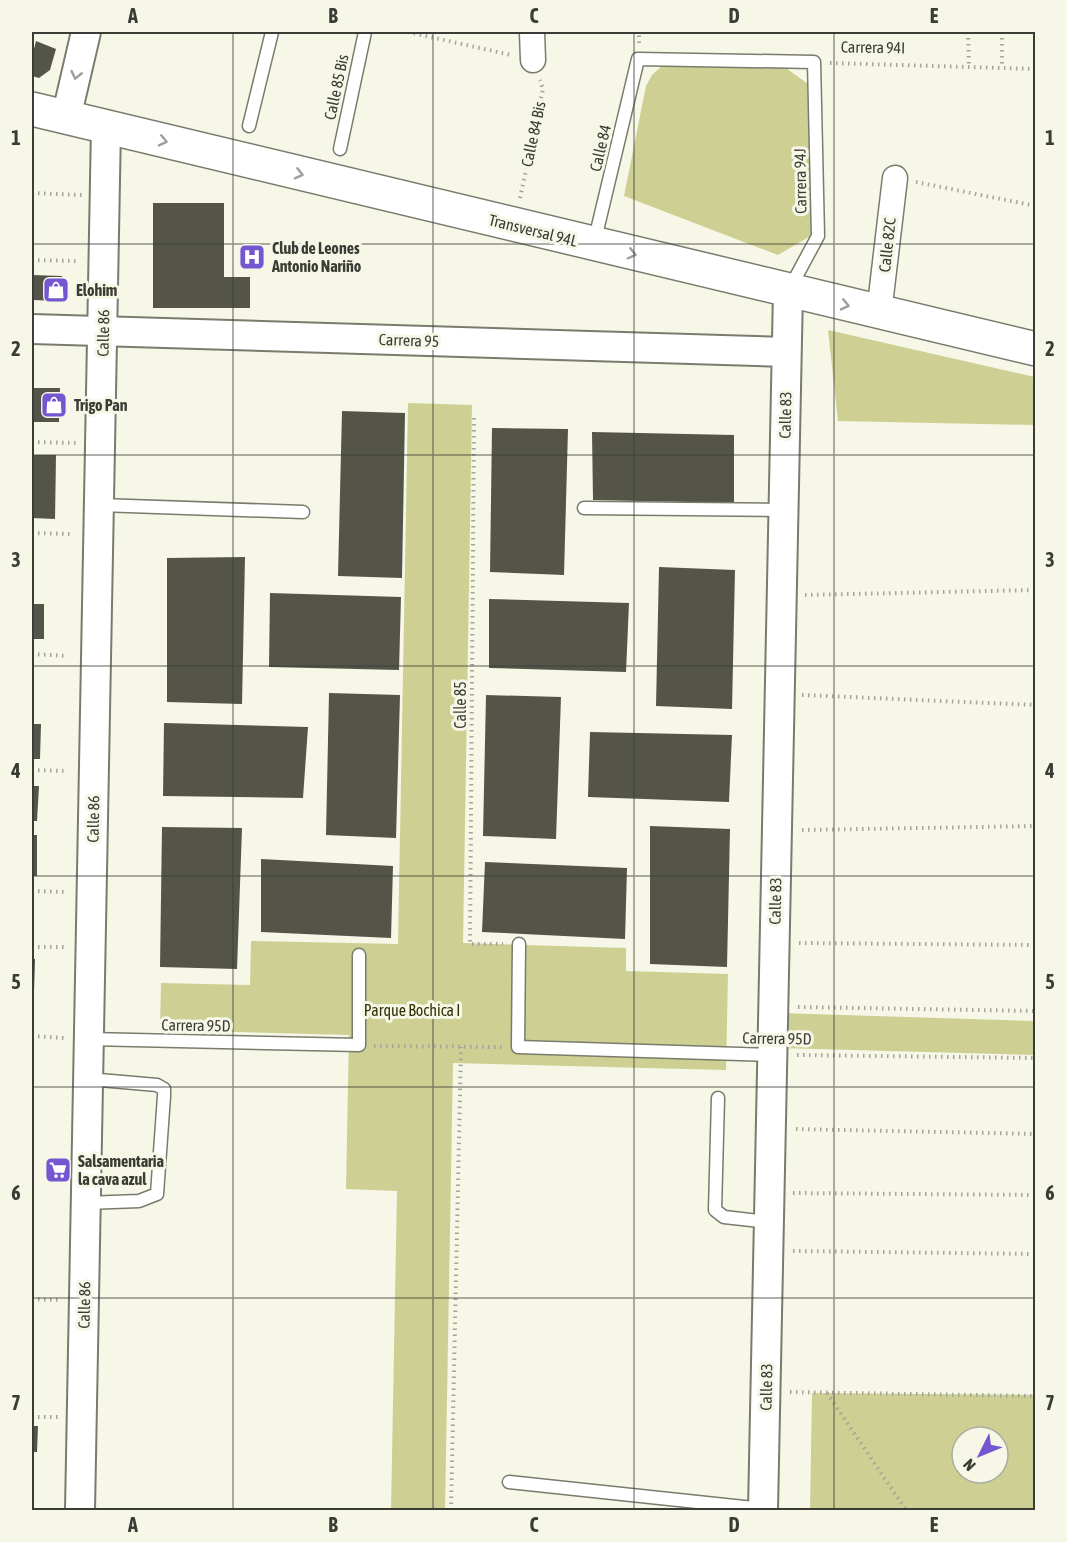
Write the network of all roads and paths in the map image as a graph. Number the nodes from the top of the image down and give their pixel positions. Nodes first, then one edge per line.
1 (86, 32) edge
2 (272, 32) edge
3 (365, 32) edge
4 (408, 32) edge
5 (532, 32) edge
6 (968, 32) edge
7 (1002, 32) edge
8 (424, 34) edge
9 (533, 60) junction
10 (814, 62) junction
11 (969, 66) junction
12 (1002, 67) junction
13 (1035, 69) edge
14 (32, 109) edge
15 (66, 118) junction
16 (249, 126) dead end
17 (106, 127) junction
18 (340, 149) dead end
19 (895, 178) joint
20 (32, 194) edge
21 (91, 195) dead end
22 (519, 202) dead end
23 (1035, 206) edge
24 (594, 245) junction
25 (32, 260) edge
26 (89, 262) dead end
27 (788, 291) junction
28 (879, 313) junction
29 (32, 330) edge
30 (103, 330) junction
31 (1035, 349) edge
32 (786, 352) junction
33 (474, 418) dead end
34 (32, 442) edge
35 (77, 443) dead end
36 (100, 505) junction
37 (584, 508) dead end
38 (783, 510) junction
39 (303, 512) dead end
40 (32, 533) edge
41 (72, 534) dead end
42 (1035, 590) edge
43 (782, 596) junction
44 (32, 654) edge
45 (68, 656) dead end
46 (779, 695) junction
47 (1035, 705) edge
48 (32, 770) edge
49 (68, 771) dead end
50 (1035, 826) edge
51 (777, 831) junction
52 (32, 891) edge
53 (67, 892) dead end
54 (774, 943) junction
55 (519, 944) joint
56 (1035, 945) edge
57 (32, 946) edge
58 (73, 948) dead end
59 (359, 955) dead end
60 (773, 1007) junction
61 (1035, 1011) edge
62 (32, 1036) edge
63 (89, 1039) junction
64 (359, 1045) junction
65 (461, 1047) junction
66 (518, 1047) junction
67 (772, 1055) junction
68 (1035, 1058) edge
69 (88, 1079) junction
70 (718, 1098) dead end
71 (771, 1128) junction
72 (1035, 1134) edge
73 (770, 1192) junction
74 (1035, 1195) edge
75 (86, 1203) junction
76 (769, 1236) junction
77 (1035, 1254) edge
78 (32, 1299) edge
79 (62, 1300) dead end
80 (765, 1392) junction
81 (827, 1393) junction
82 (1035, 1396) edge
83 (32, 1417) edge
84 (58, 1417) dead end
85 (509, 1482) dead end
86 (80, 1510) edge
87 (451, 1510) edge
88 (763, 1510) edge
89 (906, 1510) edge

1 -> 15 street
2 - 16 lane
3 - 18 lane, Calle 85 Bis
4 - 8 path
5 - 9 street
6 - 11 path
7 - 12 path
8 - 9 path
9 - 22 path, Calle 84 Bis
10 - 11 path, Carrera 94I
10 - 24 lane, Calle 84
10 - 27 lane, Carrera 94J
11 - 12 path, Carrera 94I
12 - 13 path, Carrera 94I
14 - 15 main road, Transversal 94L
15 - 17 main road, Transversal 94L
17 -> 24 main road, Transversal 94L
17 - 30 street, Calle 86
19 - 23 path
19 - 28 street, Calle 82C
20 - 21 path
24 -> 27 main road, Transversal 94L
25 - 26 path
27 -> 28 main road, Transversal 94L
27 - 32 street, Calle 83
28 - 31 main road, Transversal 94L
29 - 30 street, Carrera 95
30 - 32 street, Carrera 95
30 - 36 street, Calle 86
32 - 38 street, Calle 83
33 - 55 path, Calle 85
34 - 35 path
36 - 39 lane
36 - 63 street, Calle 86
37 - 38 lane
38 - 43 street, Calle 83
40 - 41 path
42 - 43 path
43 - 46 street, Calle 83
44 - 45 path
46 - 47 path
46 - 51 street, Calle 83
48 - 49 path
50 - 51 path
51 - 54 street, Calle 83
52 - 53 path
54 - 56 path
54 - 60 street, Calle 83
55 - 66 lane
57 - 58 path
59 - 64 lane
60 - 61 path, Carrera 95D
60 - 67 street, Calle 83
62 - 63 path
63 - 64 lane, Carrera 95D
63 - 69 street, Calle 86
64 - 65 path
65 - 66 path
65 - 87 path
66 - 67 lane, Carrera 95D
67 - 68 path, Carrera 95D
67 - 71 street, Calle 83
69 - 75 street, Calle 86
69 - 75 lane
70 - 76 lane
71 - 72 path
71 - 73 street, Calle 83
73 - 74 path
73 - 76 street, Calle 83
75 - 86 street, Calle 86
76 - 77 path
76 - 80 street, Calle 83
78 - 79 path
80 - 81 path
80 - 88 street, Calle 83
81 - 82 path
81 - 89 path
83 - 84 path
85 - 88 lane

